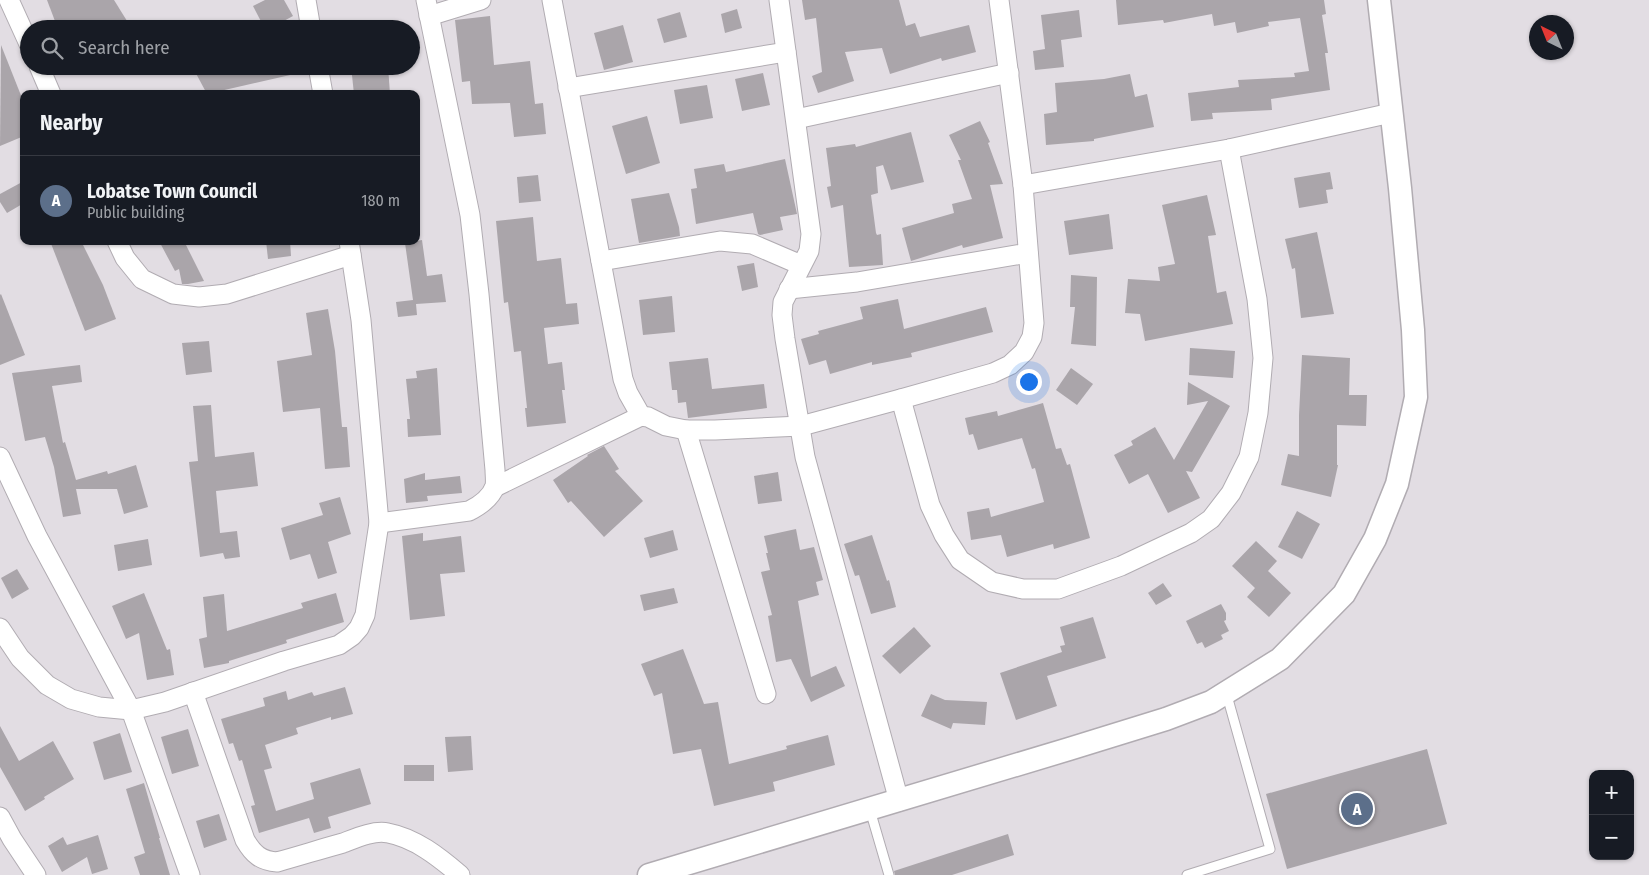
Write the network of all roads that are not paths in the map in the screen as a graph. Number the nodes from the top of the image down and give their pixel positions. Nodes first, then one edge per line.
1 (9, 0) edge
2 (306, 0) edge
3 (481, 0) edge
4 (552, 0) edge
5 (779, 0) edge
6 (1000, 0) edge
7 (1379, 0) edge
8 (428, 8) edge
9 (309, 20) edge
10 (20, 24) edge
11 (786, 52) junction
12 (1009, 73) junction
13 (43, 75) edge
14 (320, 75) edge
15 (568, 88) junction
16 (49, 90) edge
17 (322, 90) edge
18 (1391, 113) junction
19 (796, 119) junction
20 (1228, 149) junction
21 (1023, 185) junction
22 (119, 245) edge
23 (350, 248) edge
24 (1028, 253) junction
25 (601, 261) junction
26 (801, 266) junction
27 (789, 289) junction
28 (901, 399) junction
29 (641, 416) junction
30 (801, 426) junction
31 (686, 430) junction
32 (0, 457) edge
33 (494, 487) junction
34 (379, 523) junction
35 (0, 628) edge
36 (193, 692) junction
37 (1226, 692) junction
38 (766, 694) dead end
39 (130, 710) junction
40 (899, 801) junction
41 (870, 809) junction
42 (0, 817) edge
43 (36, 875) edge
44 (190, 875) edge
45 (460, 875) edge
46 (649, 875) edge
47 (889, 875) edge
48 (1187, 875) edge

1 - 10 street
2 - 9 street
3 - 8 street
4 - 15 street
5 - 11 street
6 - 12 street
7 - 18 street
8 - 33 street
11 - 15 street
11 - 19 street
12 - 19 street
12 - 21 street
13 - 16 street
14 - 17 street
15 - 25 street
18 - 20 street
18 - 37 street
19 - 26 street
20 - 21 street
20 - 28 street
21 - 24 street
22 - 23 street
23 - 34 street
24 - 27 street
24 - 28 street
25 - 26 street
25 - 29 street
26 - 27 street
27 - 30 street
28 - 30 street
29 - 31 street
29 - 33 street
30 - 31 street
30 - 40 street
31 - 38 street
32 - 39 street
33 - 34 street
34 - 36 street
35 - 39 street
36 - 39 street
36 - 45 street
37 - 40 street
37 - 48 lane
39 - 44 street
40 - 41 street
41 - 46 street
41 - 47 lane
42 - 43 street

